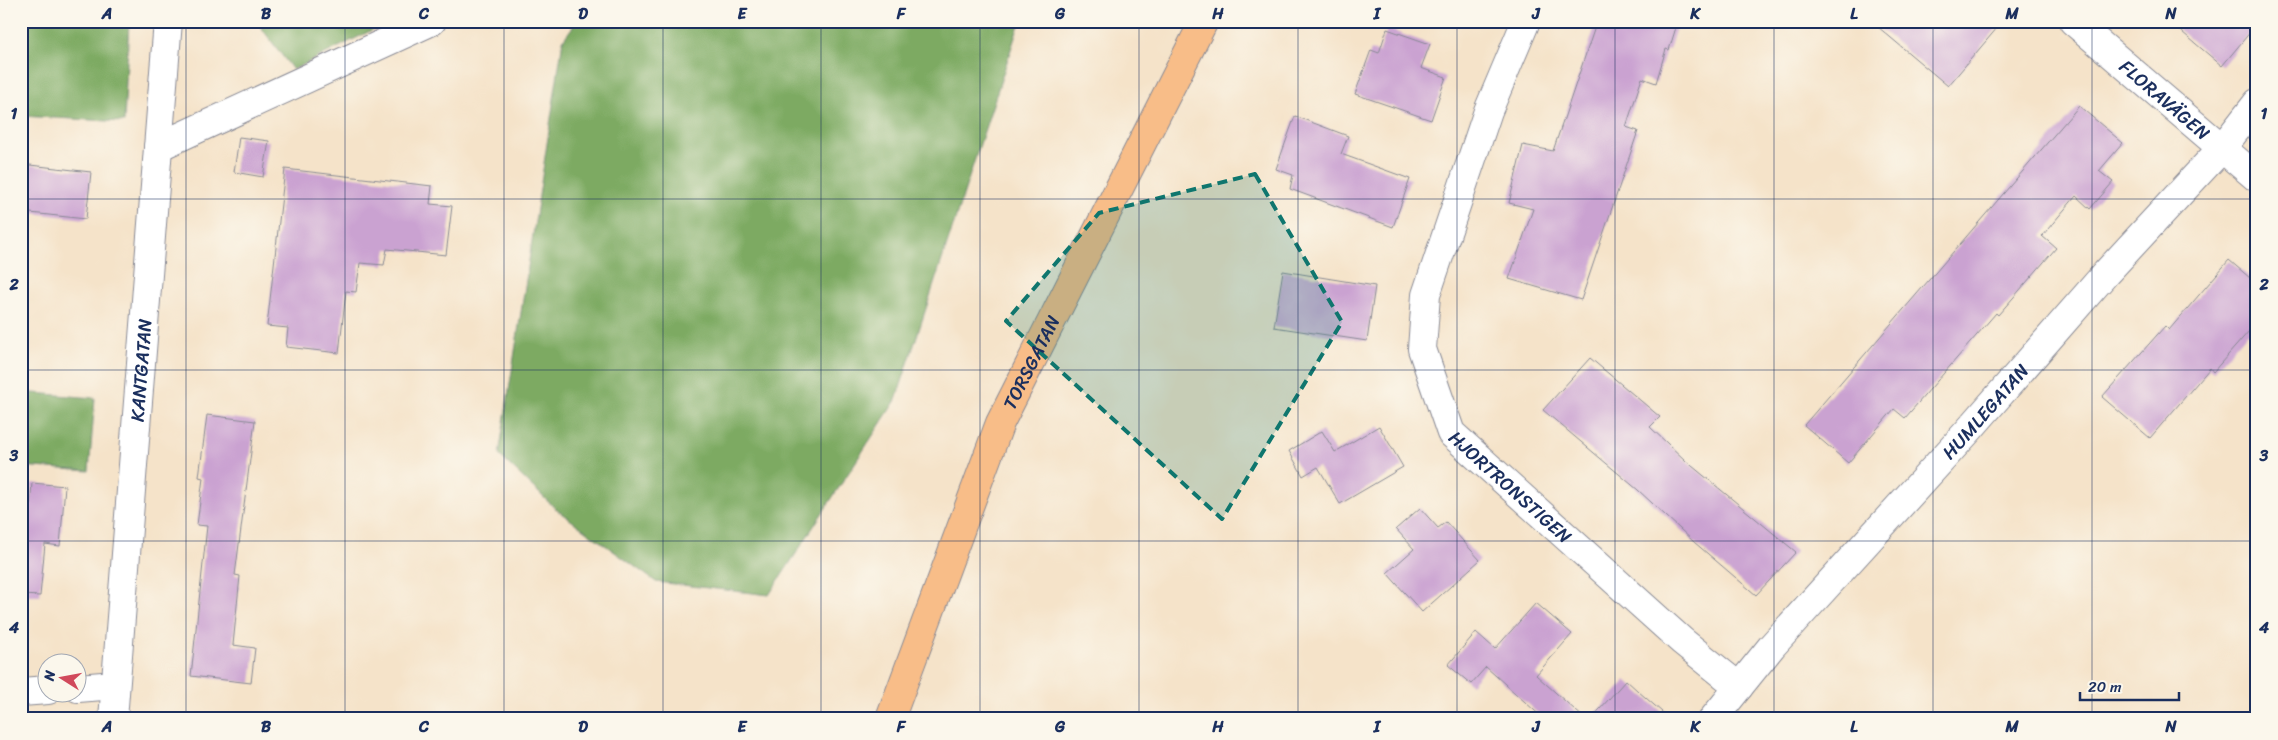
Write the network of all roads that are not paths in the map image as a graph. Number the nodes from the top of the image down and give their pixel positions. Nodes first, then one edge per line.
1 (168, 21) edge
2 (432, 21) edge
3 (1204, 21) edge
4 (1526, 21) edge
5 (2073, 21) edge
6 (2257, 104) edge
7 (158, 147) junction
8 (2222, 148) junction
9 (2257, 178) edge
10 (115, 685) junction
11 (88, 687) edge
12 (1739, 687) junction
13 (38, 691) edge
14 (21, 692) edge
15 (113, 719) edge
16 (890, 719) edge
17 (1713, 719) edge

1 - 7 street, KANTGATAN
2 - 7 street
3 - 16 main road, TORSGATAN
4 - 12 street, HJORTRONSTIGEN
5 - 8 street, FLORAVÄGEN
6 - 8 street, HUMLEGATAN
7 - 10 street, KANTGATAN
8 - 9 street, FLORAVÄGEN
8 - 12 street, HUMLEGATAN
10 - 11 street
10 - 15 street, KANTGATAN
12 - 17 street, HUMLEGATAN
13 - 14 street

